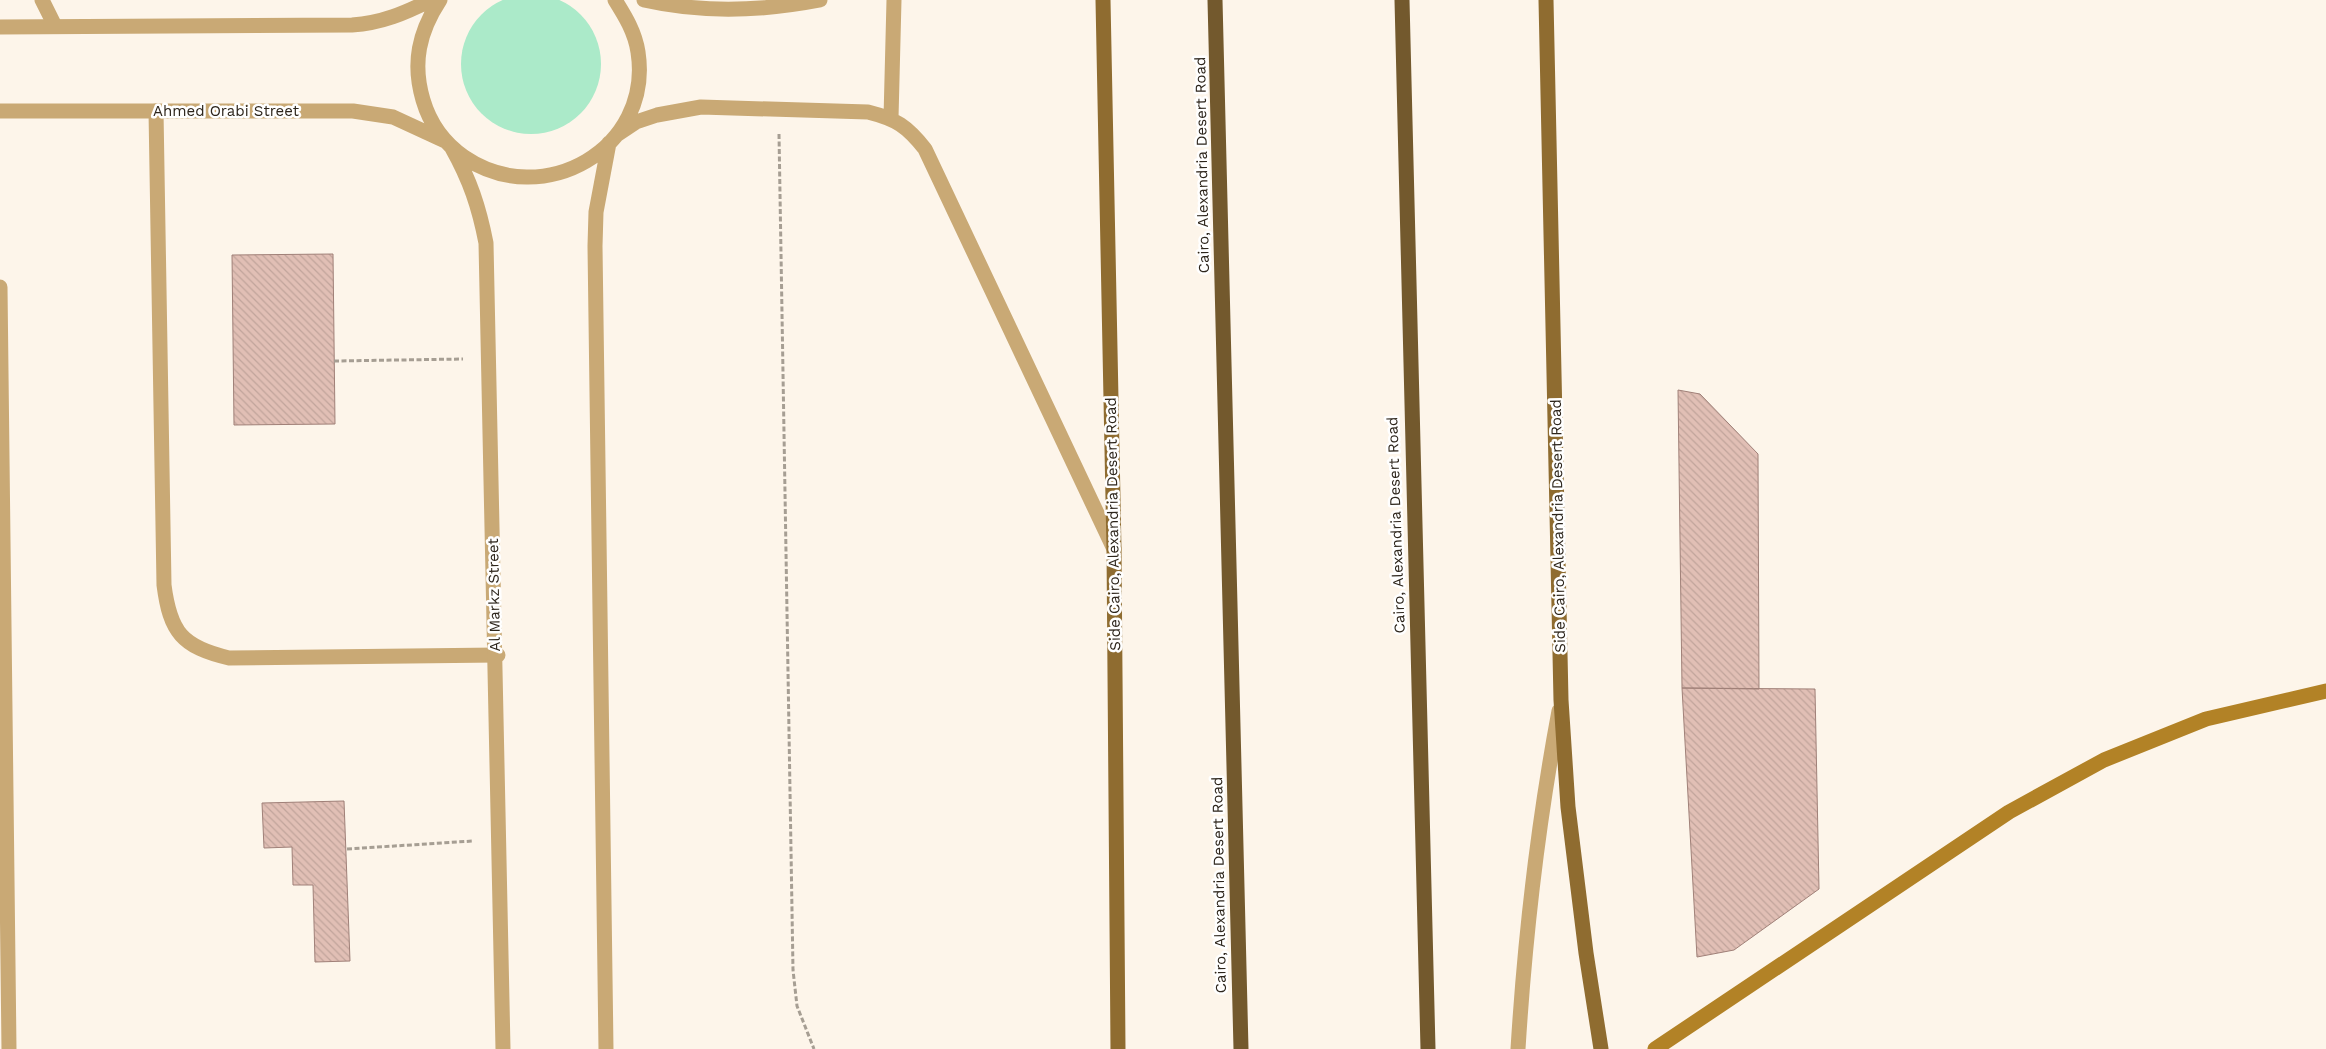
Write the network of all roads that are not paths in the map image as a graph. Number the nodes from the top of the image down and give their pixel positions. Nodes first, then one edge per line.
1 (42, 0) edge
2 (431, 0) edge
3 (440, 0) edge
4 (615, 0) edge
5 (644, 0) edge
6 (820, 0) edge
7 (894, 0) edge
8 (1103, 0) edge
9 (1215, 0) edge
10 (1402, 0) edge
11 (1546, 0) edge
12 (55, 26) junction
13 (0, 27) edge
14 (0, 111) edge
15 (156, 111) junction
16 (891, 118) junction
17 (614, 139) junction
18 (448, 145) junction
19 (0, 287) edge
20 (1114, 549) junction
21 (496, 655) junction
22 (2326, 691) edge
23 (1561, 700) junction
24 (9, 1049) edge
25 (504, 1049) edge
26 (606, 1049) edge
27 (1118, 1049) edge
28 (1241, 1049) edge
29 (1428, 1049) edge
30 (1518, 1049) edge
31 (1601, 1049) edge
32 (1655, 1049) edge

1 - 12 street
2 - 12 street
3 - 18 street, Al Markz Street
4 - 17 street
5 - 6 street
7 - 16 street
8 - 20 main road, Side Cairo, Alexandria Desert Road
9 - 28 highway, Cairo, Alexandria Desert Road
10 - 29 highway, Cairo, Alexandria Desert Road
11 - 23 main road, Side Cairo, Alexandria Desert Road
12 - 13 street
14 - 15 street, Ahmed Orabi Street
15 - 18 street, Ahmed Orabi Street
15 - 21 street
16 - 17 street
16 - 20 street
17 - 18 street
17 - 26 street
18 - 21 street, Al Markz Street
19 - 24 street
20 - 27 main road, Side Cairo, Alexandria Desert Road
21 - 25 street, Al Markz Street
22 - 32 street
23 - 30 street
23 - 31 main road, Side Cairo, Alexandria Desert Road

